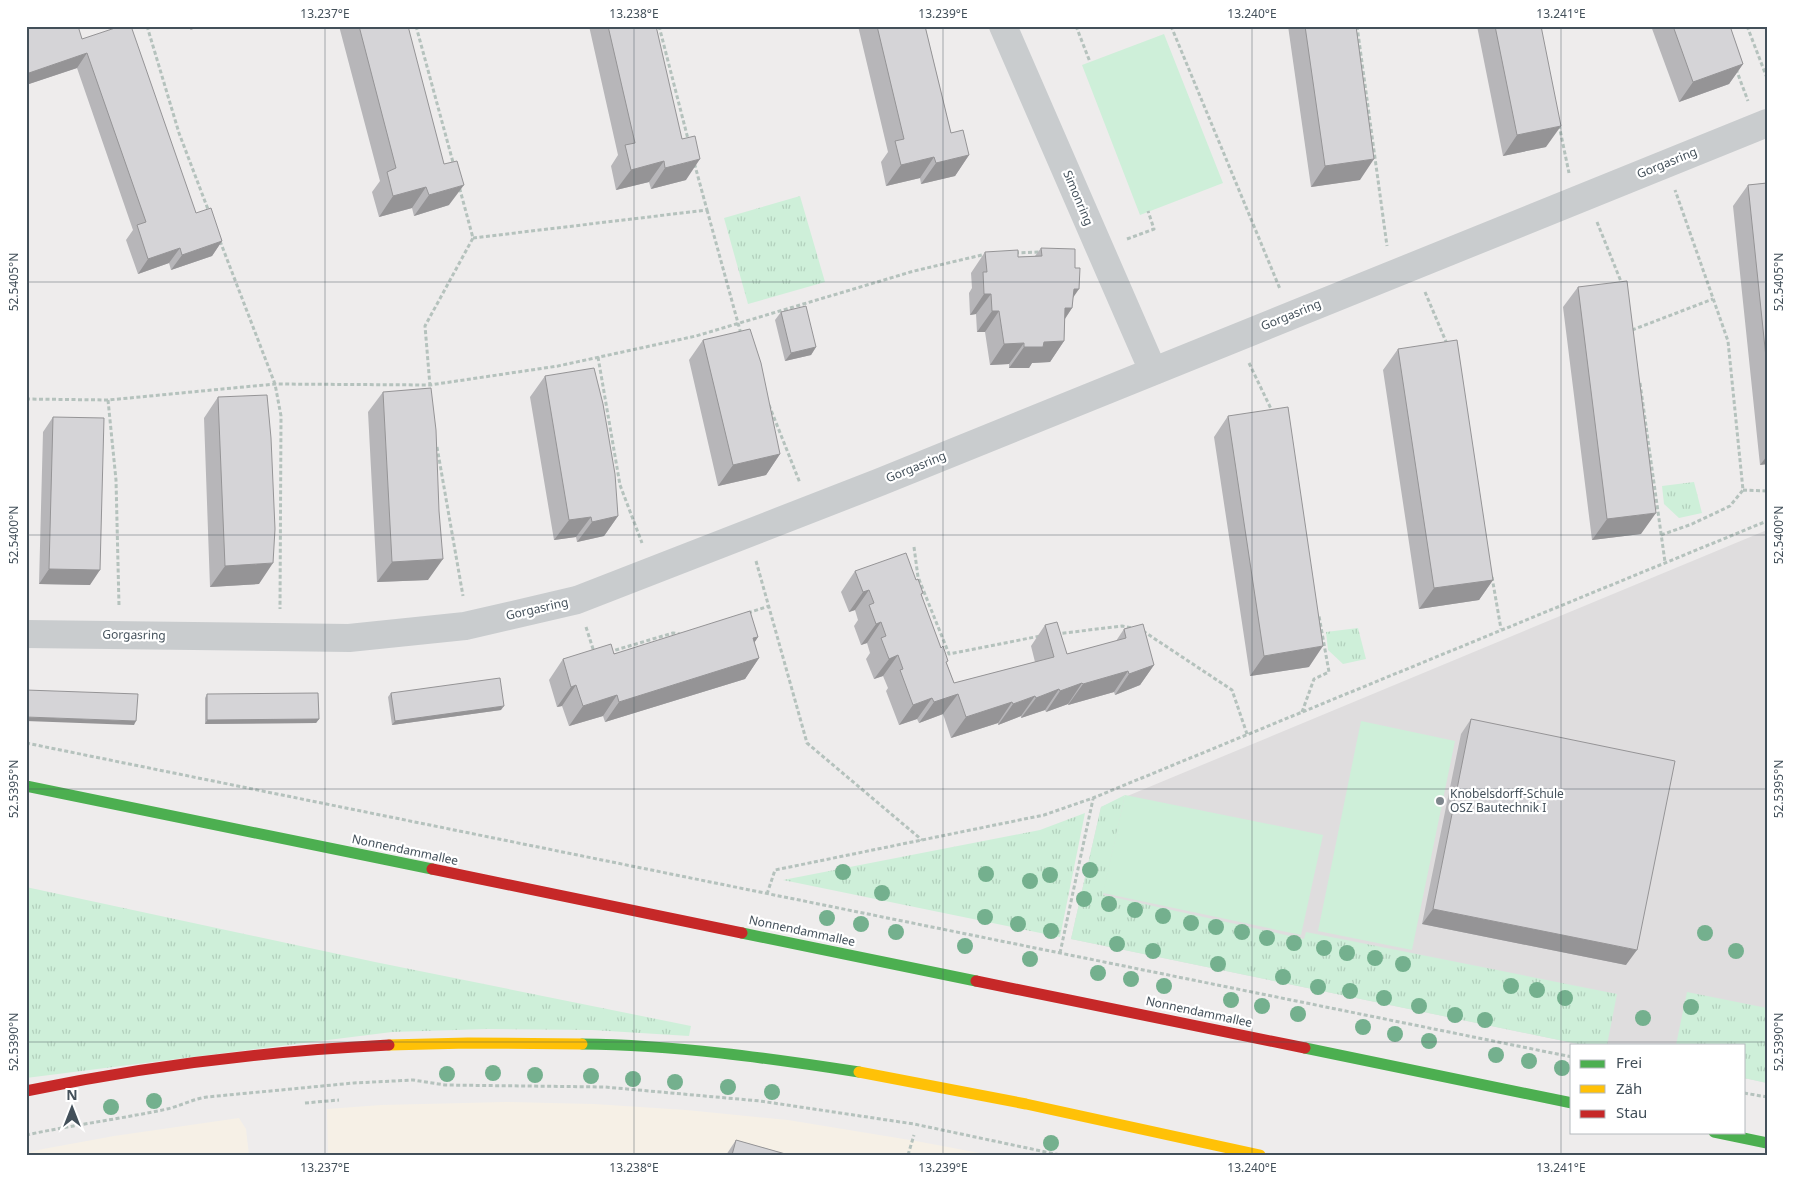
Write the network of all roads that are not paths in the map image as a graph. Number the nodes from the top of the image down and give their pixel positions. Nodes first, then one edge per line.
1 (1003, 26) edge
2 (1762, 125) edge
3 (1153, 371) junction
4 (26, 634) edge
5 (26, 786) edge
6 (26, 1091) edge
7 (1570, 1103) edge
8 (1724, 1134) edge
9 (1767, 1143) edge
10 (1260, 1155) edge

1 - 3 street, Simonring
2 - 3 street, Gorgasring
3 - 4 street, Gorgasring
5 - 7 main road, Nonnendammallee
6 - 10 main road
8 - 9 main road

